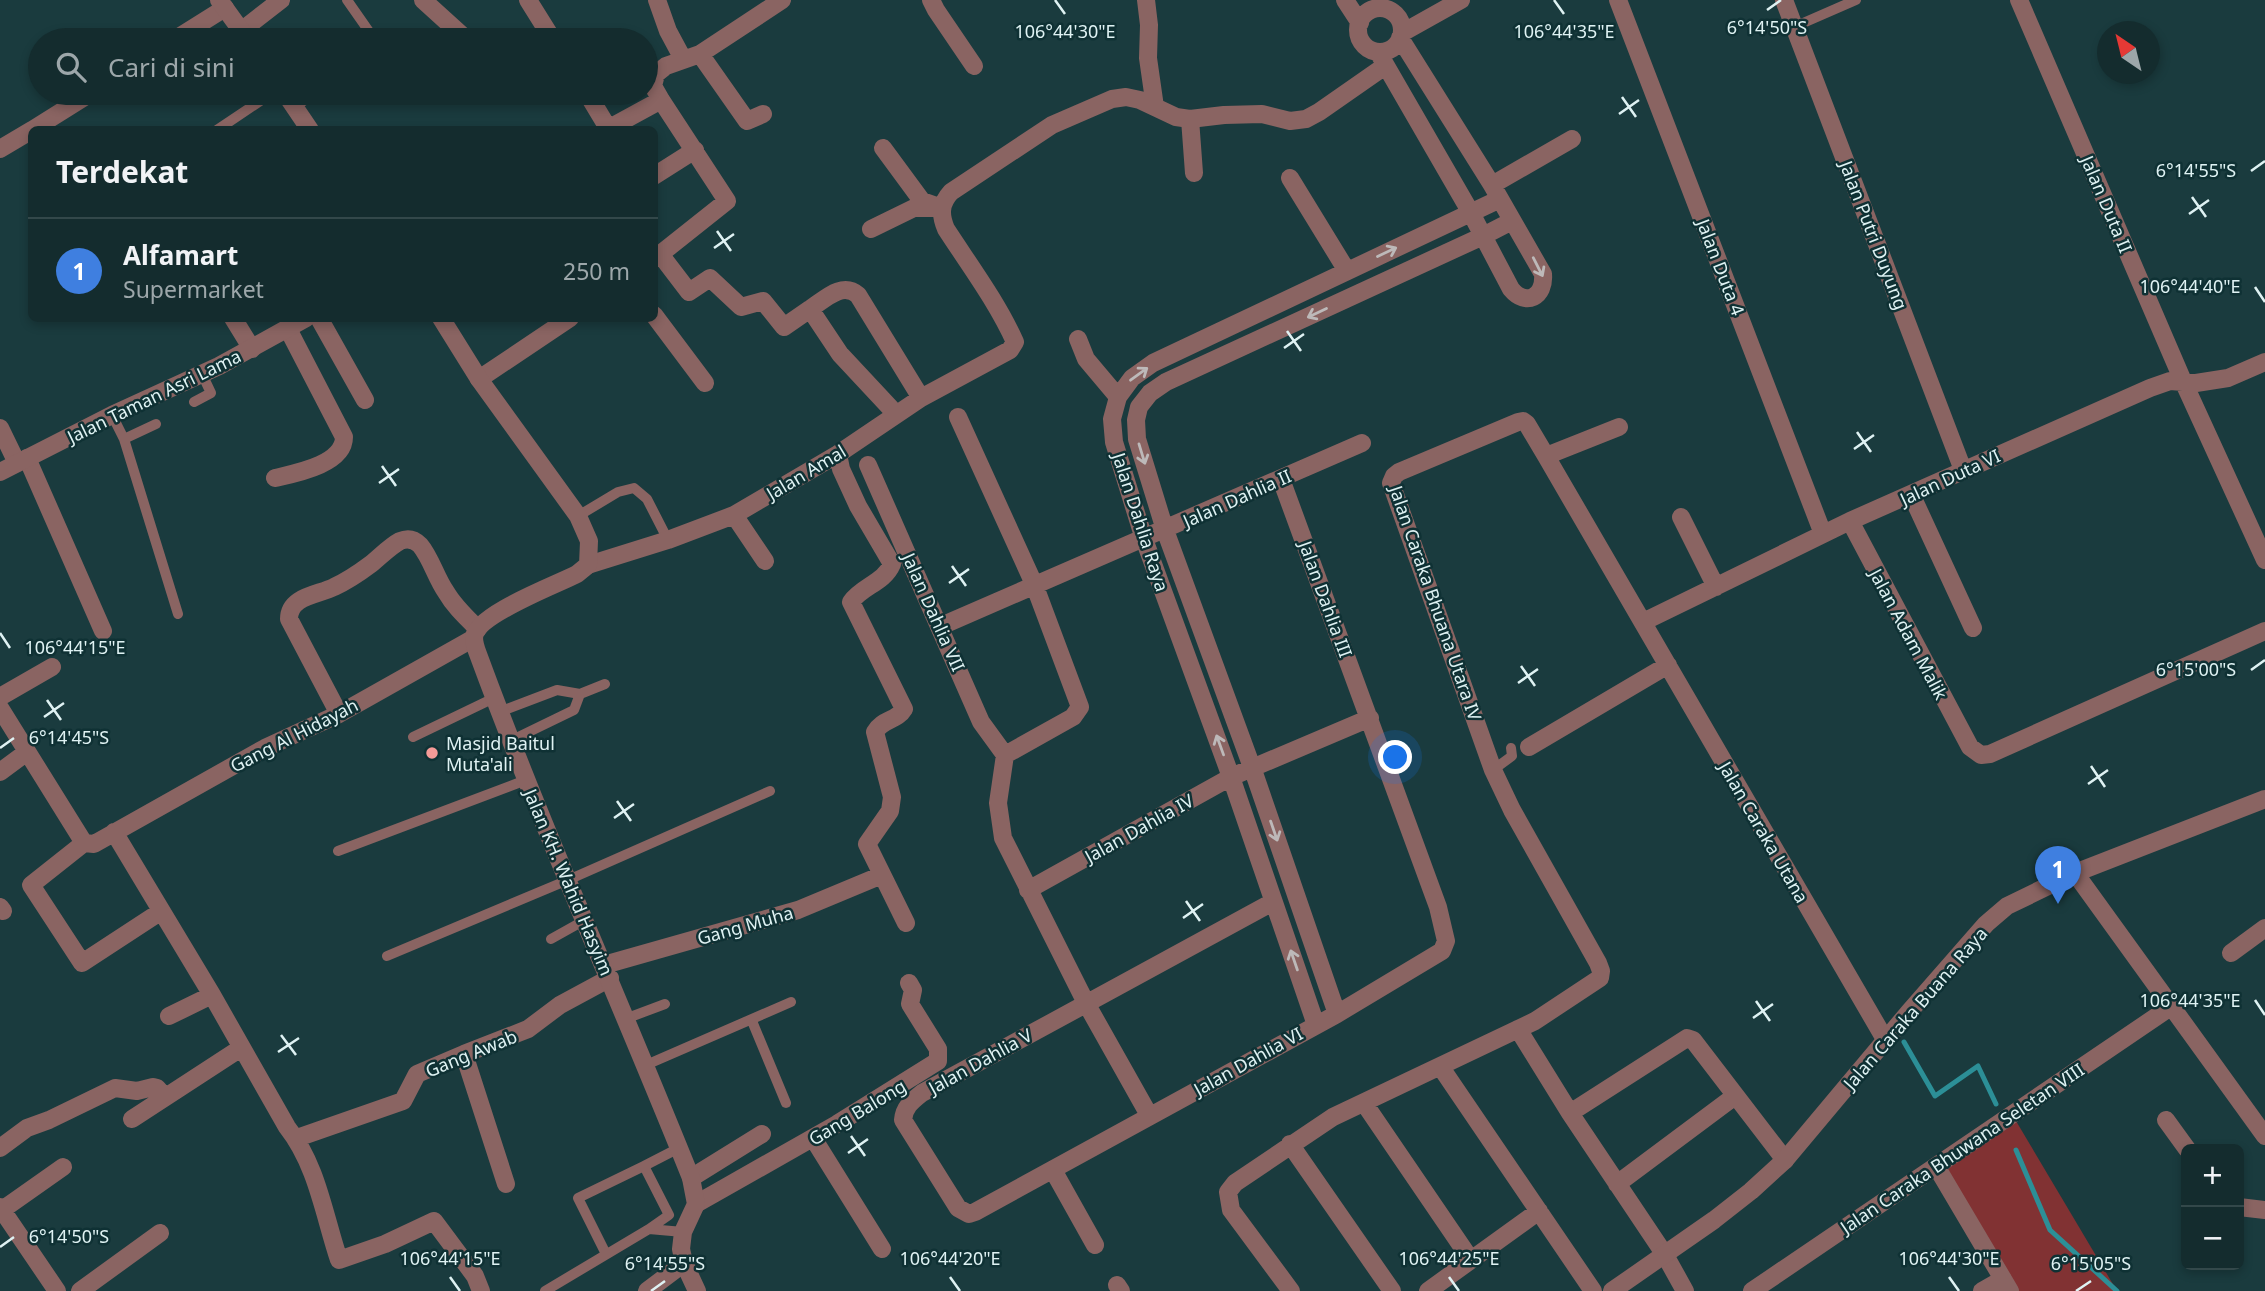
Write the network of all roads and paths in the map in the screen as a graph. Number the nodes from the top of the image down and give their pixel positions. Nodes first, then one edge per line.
1 (281, 0) edge
2 (347, 0) edge
3 (423, 0) edge
4 (528, 0) edge
5 (657, 0) edge
6 (782, 0) edge
7 (931, 0) edge
8 (1146, 0) edge
9 (1345, 0) edge
10 (1461, 0) edge
11 (1618, 0) edge
12 (1784, 0) edge
13 (1856, 0) edge
14 (2019, 0) edge
15 (222, 4) edge
16 (1386, 4) edge
17 (1360, 23) junction
18 (1794, 27) junction
19 (190, 28) edge
20 (240, 28) edge
21 (252, 28) edge
22 (366, 28) edge
23 (454, 28) edge
24 (546, 28) edge
25 (1401, 36) junction
26 (691, 56) junction
27 (1381, 59) junction
28 (974, 65) dead end
29 (658, 72) edge
30 (658, 95) edge
31 (661, 100) junction
32 (658, 102) edge
33 (72, 105) edge
34 (254, 105) edge
35 (293, 105) edge
36 (594, 105) edge
37 (652, 105) edge
38 (1155, 107) junction
39 (763, 114) dead end
40 (1190, 119) junction
41 (38, 126) edge
42 (223, 126) edge
43 (307, 126) edge
44 (605, 126) edge
45 (613, 126) edge
46 (28, 132) edge
47 (1572, 139) dead end
48 (883, 148) dead end
49 (0, 149) edge
50 (695, 150) junction
51 (658, 173) edge
52 (1194, 173) dead end
53 (1290, 178) dead end
54 (1496, 192) junction
55 (942, 208) junction
56 (1471, 213) junction
57 (1512, 221) junction
58 (871, 229) dead end
59 (1483, 236) junction
60 (658, 256) edge
61 (658, 258) edge
62 (1347, 271) junction
63 (810, 309) junction
64 (658, 321) edge
65 (235, 322) edge
66 (299, 322) edge
67 (321, 322) edge
68 (443, 322) edge
69 (564, 322) edge
70 (288, 329) junction
71 (1078, 340) dead end
72 (252, 349) junction
73 (2265, 362) edge
74 (202, 374) junction
75 (479, 379) junction
76 (2183, 381) junction
77 (705, 383) dead end
78 (1118, 397) junction
79 (921, 398) junction
80 (365, 400) dead end
81 (194, 402) dead end
82 (896, 414) junction
83 (112, 415) junction
84 (958, 417) dead end
85 (156, 424) dead end
86 (1619, 427) dead end
87 (0, 428) edge
88 (124, 439) junction
89 (1362, 443) dead end
90 (838, 454) junction
91 (1546, 456) junction
92 (22, 461) junction
93 (868, 465) dead end
94 (1963, 470) junction
95 (0, 472) edge
96 (275, 478) dead end
97 (1281, 479) junction
98 (1912, 495) junction
99 (734, 515) junction
100 (578, 516) junction
101 (1681, 517) dead end
102 (1850, 521) junction
103 (1165, 530) junction
104 (1823, 534) junction
105 (1144, 539) junction
106 (668, 540) junction
107 (2265, 560) edge
108 (765, 561) dead end
109 (588, 565) junction
110 (1034, 584) junction
111 (1716, 587) junction
112 (178, 614) dead end
113 (1643, 622) junction
114 (941, 626) junction
115 (1973, 628) dead end
116 (103, 631) dead end
117 (2265, 631) edge
118 (476, 633) junction
119 (1668, 665) junction
120 (52, 667) dead end
121 (605, 684) dead end
122 (580, 694) junction
123 (0, 697) edge
124 (496, 705) junction
125 (0, 708) edge
126 (338, 714) junction
127 (1370, 718) junction
128 (413, 737) dead end
129 (510, 741) junction
130 (1520, 747) joint
131 (27, 752) junction
132 (1005, 755) junction
133 (1253, 769) junction
134 (1493, 770) junction
135 (0, 772) edge
136 (1231, 777) junction
137 (526, 780) junction
138 (770, 791) dead end
139 (2265, 799) edge
140 (114, 832) junction
141 (84, 843) junction
142 (338, 851) dead end
143 (2075, 873) junction
144 (882, 875) junction
145 (568, 880) junction
146 (1028, 890) junction
147 (1273, 902) junction
148 (160, 912) junction
149 (585, 920) junction
150 (906, 923) dead end
151 (2265, 928) edge
152 (551, 939) dead end
153 (1442, 951) joint
154 (2231, 953) dead end
155 (387, 956) dead end
156 (607, 971) junction
157 (909, 983) dead end
158 (212, 995) junction
159 (791, 1002) dead end
160 (1086, 1003) junction
161 (665, 1004) dead end
162 (2172, 1006) junction
163 (1337, 1014) junction
164 (169, 1016) dead end
165 (625, 1019) junction
166 (752, 1021) junction
167 (1316, 1025) junction
168 (1518, 1029) junction
169 (1890, 1036) junction
170 (241, 1048) junction
171 (464, 1054) junction
172 (646, 1065) junction
173 (1440, 1066) junction
174 (1735, 1096) junction
175 (165, 1097) junction
176 (1364, 1102) junction
177 (786, 1103) dead end
178 (1570, 1113) junction
179 (1149, 1115) junction
180 (132, 1119) dead end
181 (2166, 1120) dead end
182 (762, 1134) dead end
183 (2265, 1136) edge
184 (297, 1138) junction
185 (813, 1138) junction
186 (1290, 1144) junction
187 (2183, 1144) edge
188 (0, 1148) edge
189 (679, 1148) junction
190 (1784, 1160) junction
191 (644, 1166) junction
192 (1936, 1166) junction
193 (63, 1167) dead end
194 (1054, 1170) junction
195 (691, 1178) junction
196 (506, 1184) dead end
197 (1617, 1184) junction
198 (696, 1204) junction
199 (1, 1208) edge
200 (958, 1208) joint
201 (2244, 1208) edge
202 (2265, 1210) edge
203 (1539, 1211) junction
204 (649, 1229) junction
205 (160, 1233) dead end
206 (683, 1233) junction
207 (1095, 1245) dead end
208 (881, 1249) dead end
209 (606, 1254) junction
210 (1665, 1255) junction
211 (1471, 1260) junction
212 (684, 1263) junction
213 (2007, 1285) edge
214 (1282, 1288) edge
215 (57, 1291) edge
216 (80, 1291) edge
217 (481, 1291) edge
218 (545, 1291) edge
219 (647, 1291) edge
220 (697, 1291) edge
221 (1392, 1291) edge
222 (1428, 1291) edge
223 (1593, 1291) edge
224 (1612, 1291) edge
225 (1685, 1291) edge
226 (1752, 1291) edge
227 (1982, 1291) edge

1 - 21 street
2 - 22 lane
3 - 23 street
4 - 24 street
5 - 26 street
6 - 26 street
7 - 28 street
8 - 38 street
9 - 17 street
10 - 25 street
11 - 104 street, Jalan Duta 4
12 - 18 street, Jalan Putri Duyung
13 - 18 lane
14 - 76 street, Jalan Duta II
15 - 19 street
15 - 20 street
16 - 17 street
16 - 25 street
17 - 27 street
18 - 94 street, Jalan Putri Duyung
25 - 27 street
25 - 54 street
26 - 29 street
26 - 39 street
27 - 40 street
27 - 56 street
30 - 31 street
31 - 32 street
31 - 50 street
33 - 41 street
34 - 42 lane
35 - 43 street
36 - 44 street
37 - 45 street
38 - 40 street
38 - 55 street
40 - 52 street
46 - 49 street
47 - 54 street
48 - 55 street
50 - 51 street
50 - 60 street
53 - 62 street
54 - 56 street
54 - 57 street
55 - 58 street
55 - 79 street, Jalan Amal
56 - 59 street
62 -> 56 street
57 - 59 street, Jalan Dahlia Raya
57 -> 59 street
59 -> 103 street, Jalan Dahlia Raya
61 - 63 street
78 -> 62 street
63 - 79 street
63 - 82 street
64 - 77 street
65 - 72 street
66 - 70 street, Jalan Taman Asri Lama
67 - 80 street
68 - 75 street
69 - 75 street
70 - 72 street, Jalan Taman Asri Lama
70 - 96 street
71 - 78 street
72 - 74 street, Jalan Taman Asri Lama
73 - 76 street, Jalan Duta VI
74 - 81 lane
74 - 83 street, Jalan Taman Asri Lama
75 - 100 street
76 - 94 street, Jalan Duta VI
76 - 107 street, Jalan Duta II
78 - 105 street, Jalan Dahlia Raya
79 - 82 street, Jalan Amal
82 - 90 street, Jalan Amal
83 - 88 lane
83 - 92 street, Jalan Taman Asri Lama
84 - 110 street
85 - 88 lane
86 - 91 street
87 - 92 street
88 - 112 lane
89 - 97 street, Jalan Dahlia II
90 - 99 street, Jalan Amal
90 - 144 street
91 - 113 street, Jalan Caraka Bhuana Utara IV
91 - 134 street, Jalan Caraka Bhuana Utara IV
92 - 95 street, Jalan Taman Asri Lama
92 - 116 street
93 - 114 street, Jalan Dahlia VII
94 - 98 street, Jalan Duta VI
97 - 103 street, Jalan Dahlia II
97 - 127 street, Jalan Dahlia III
98 - 102 street, Jalan Duta VI
98 - 115 street
99 - 106 street, Jalan Amal
99 - 108 street
100 - 106 lane
100 - 109 street
101 - 111 street
102 - 104 street, Jalan Duta VI
102 - 117 street, Jalan Adam Malik
103 - 105 street, Jalan Dahlia II
103 - 133 street, Jalan Dahlia Raya
104 - 111 street, Jalan Duta VI
105 - 110 street, Jalan Dahlia II
136 -> 105 street, Jalan Dahlia Raya
106 - 109 street, Jalan Amal
109 - 118 street
110 - 114 street, Jalan Dahlia II
110 - 132 street
111 - 113 street, Jalan Duta VI
113 - 119 street, Jalan Caraka Utana
114 - 132 street, Jalan Dahlia VII
118 - 124 street, Jalan KH. Wahid Hasyim
118 - 126 street, Gang Al Hidayah
118 - 126 street
119 - 130 street
119 - 169 street, Jalan Caraka Utana
120 - 123 street
121 - 122 lane
122 - 124 lane
122 - 129 lane
124 - 128 lane
124 - 129 street, Jalan KH. Wahid Hasyim
125 - 131 street
126 - 140 street, Gang Al Hidayah
127 - 133 street
127 - 153 street, Jalan Dahlia III
129 - 137 street, Jalan KH. Wahid Hasyim
130 - 134 lane
131 - 135 street
131 - 141 street
132 - 146 street
133 - 136 street, Jalan Dahlia IV
133 -> 163 street, Jalan Dahlia Raya
134 - 168 street, Jalan Caraka Bhuana Utara IV
136 - 146 street, Jalan Dahlia IV
136 - 147 street, Jalan Dahlia Raya
137 - 142 lane
137 - 145 street, Jalan KH. Wahid Hasyim
138 - 145 lane
139 - 143 street, Jalan Caraka Buana Raya
140 - 141 street, Gang Al Hidayah
140 - 148 street
141 - 148 street, Gang Al Hidayah
143 - 162 street
143 - 169 street, Jalan Caraka Buana Raya
144 - 150 street
144 - 156 street, Gang Muha
145 - 149 street, Jalan KH. Wahid Hasyim
145 - 155 lane
146 - 160 street
147 - 160 street, Jalan Dahlia V
167 -> 147 street, Jalan Dahlia Raya
148 - 158 street
149 - 152 lane
149 - 156 street, Jalan KH. Wahid Hasyim
151 - 154 street
153 - 163 street, Jalan Dahlia VI
156 - 165 street, Jalan KH. Wahid Hasyim
156 - 171 street, Gang Awab
157 - 185 street, Gang Balong
158 - 164 street
158 - 170 street
159 - 166 lane
160 - 179 street
160 - 200 street, Jalan Dahlia V
161 - 165 lane
162 - 183 street
162 - 192 street, Jalan Caraka Bhuwana Seletan VIII
163 - 167 street, Jalan Dahlia VI
165 - 172 street, Jalan KH. Wahid Hasyim
166 - 172 lane
166 - 177 lane
167 - 179 street, Jalan Dahlia VI
168 - 173 street
168 - 178 street
169 - 190 street, Jalan Caraka Buana Raya
170 - 175 street
170 - 184 street
171 - 184 street, Gang Awab
171 - 196 street
172 - 189 street, Jalan KH. Wahid Hasyim
173 - 176 street
173 - 203 street
174 - 178 street
174 - 190 street
174 - 197 street
175 - 180 street
175 - 188 street
176 - 186 street
176 - 211 street
178 - 197 street
179 - 194 street, Jalan Dahlia VI
181 - 187 street
182 - 195 street
184 - 217 street
185 - 198 street, Gang Balong
185 - 208 street
186 - 214 street
186 - 221 street
189 - 191 lane
189 - 195 street, Jalan KH. Wahid Hasyim
190 - 210 street, Jalan Caraka Buana Raya
191 - 204 lane
191 - 209 lane
192 - 213 street
192 - 226 street, Jalan Caraka Bhuwana Seletan VIII
193 - 199 street
194 - 200 street, Jalan Dahlia VI
194 - 207 street
195 - 198 street, Jalan KH. Wahid Hasyim
197 - 210 street
198 - 206 street
199 - 215 street
201 - 202 street
203 - 211 street
203 - 223 street
204 - 206 lane
204 - 209 lane
205 - 216 street
206 - 212 street
209 - 218 lane
210 - 224 street, Jalan Caraka Buana Raya
210 - 225 street
211 - 222 street
212 - 219 street
212 - 220 street
213 - 227 street

